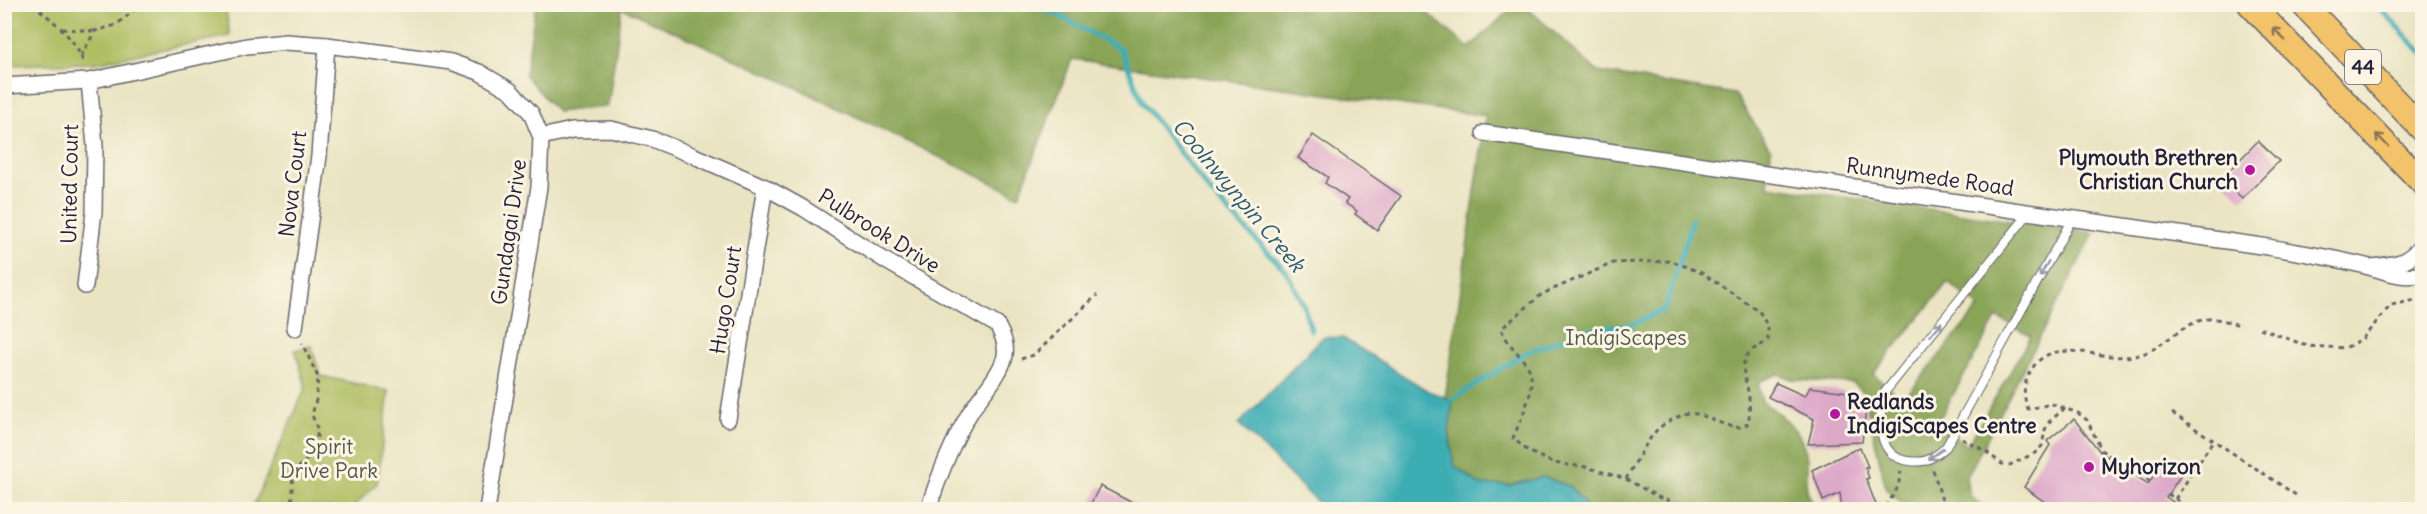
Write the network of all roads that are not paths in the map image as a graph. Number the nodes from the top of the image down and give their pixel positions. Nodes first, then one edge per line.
1 (2250, 4) edge
2 (2303, 4) edge
3 (327, 45) junction
4 (89, 81) junction
5 (4, 86) edge
6 (2422, 129) edge
7 (1484, 133) dead end
8 (541, 137) junction
9 (2422, 182) edge
10 (765, 187) junction
11 (2029, 213) junction
12 (2073, 218) junction
13 (2422, 245) edge
14 (2369, 267) junction
15 (2422, 274) edge
16 (85, 286) dead end
17 (295, 327) road end
18 (728, 419) dead end
19 (487, 510) edge
20 (928, 510) edge

9 -> 1 main road, 44
2 - 6 main road, 44
3 - 4 street, Gundagai Drive
3 - 8 street, Gundagai Drive
3 - 17 street, Nova Court
4 - 5 street, Gundagai Drive
4 - 16 street, United Court
7 - 11 street, Runnymede Road
8 - 10 street, Pulbrook Drive
8 - 19 street, Gundagai Drive
10 - 18 street, Hugo Court
10 - 20 street, Pulbrook Drive
11 - 12 street, Runnymede Road
12 -> 11 lane
12 - 14 street, Runnymede Road
13 - 14 street, Runnymede Road
14 - 15 street, Runnymede Road

